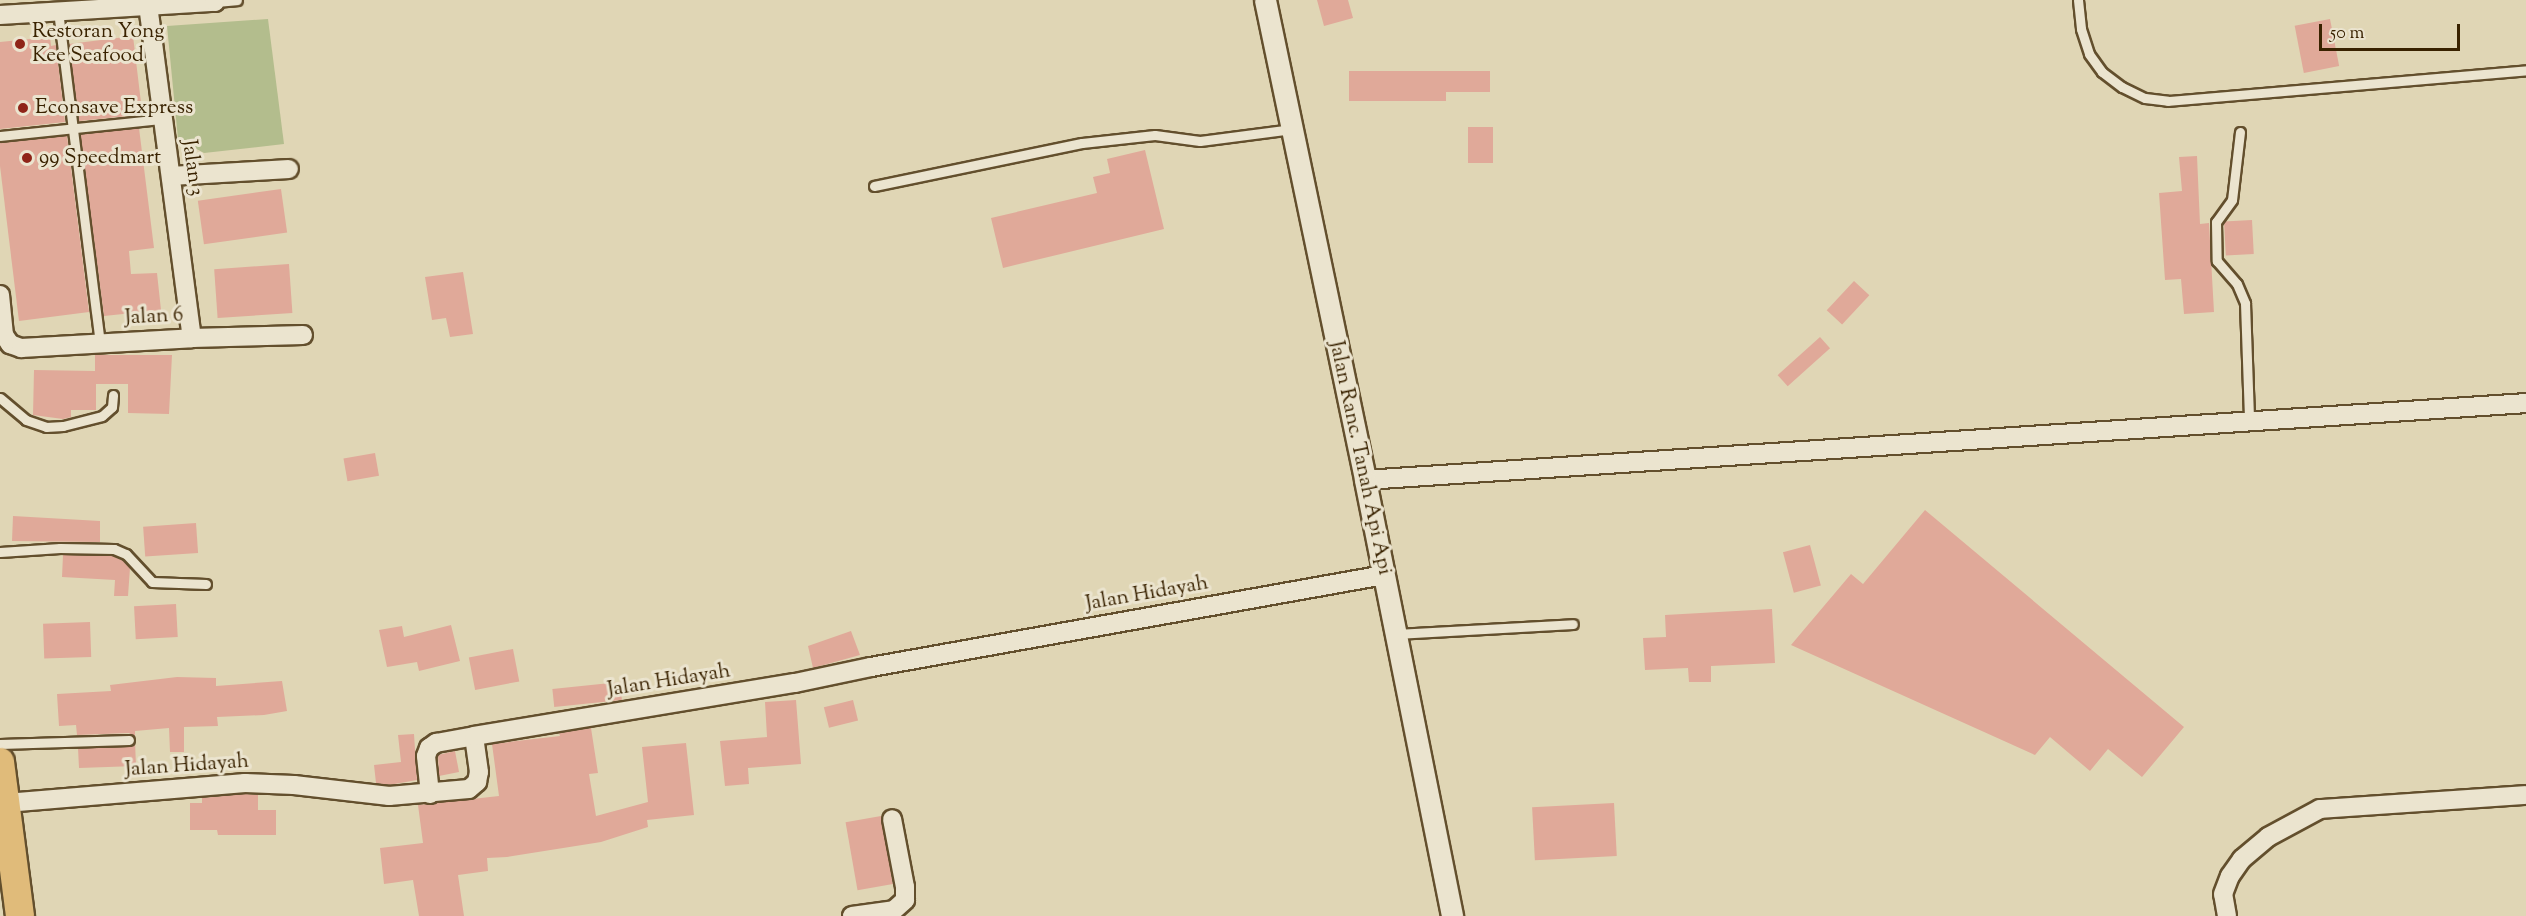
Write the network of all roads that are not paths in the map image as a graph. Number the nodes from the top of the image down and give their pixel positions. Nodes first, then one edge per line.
1 (237, 0) edge
2 (1265, 0) edge
3 (2078, 0) edge
4 (215, 1) edge
5 (148, 5) junction
6 (58, 11) junction
7 (0, 15) edge
8 (2526, 70) edge
9 (163, 119) junction
10 (73, 128) junction
11 (1292, 129) junction
12 (2240, 132) dead end
13 (0, 136) edge
14 (289, 169) dead end
15 (171, 176) junction
16 (874, 186) dead end
17 (0, 295) edge
18 (303, 335) dead end
19 (192, 338) junction
20 (100, 343) junction
21 (113, 395) dead end
22 (0, 398) edge
23 (2526, 404) edge
24 (2248, 420) junction
25 (1365, 480) junction
26 (0, 552) edge
27 (1384, 575) junction
28 (206, 584) dead end
29 (1573, 624) dead end
30 (1396, 634) junction
31 (474, 736) junction
32 (129, 740) dead end
33 (0, 744) edge
34 (0, 762) edge
35 (430, 794) junction
36 (2526, 795) edge
37 (6, 803) junction
38 (892, 819) dead end
39 (20, 916) edge
40 (852, 916) edge
41 (1452, 916) edge
42 (2227, 916) edge

1 - 4 lane
2 - 11 street, Jalan Ranc. Tanah Api Api
3 - 8 lane
4 - 5 street
5 - 6 street
5 - 9 street, Jalan 3
6 - 7 street
6 - 10 lane
9 - 10 lane
9 - 15 street, Jalan 3
10 - 13 lane
10 - 20 lane
11 - 16 lane
11 - 25 street, Jalan Ranc. Tanah Api Api
12 - 24 lane
14 - 15 street
15 - 19 street, Jalan 3
17 - 20 street, Jalan 6
18 - 19 street, Jalan 6
19 - 20 street, Jalan 6
21 - 22 lane
23 - 24 street
24 - 25 street
25 - 27 street, Jalan Ranc. Tanah Api Api
26 - 28 lane
27 - 30 street, Jalan Ranc. Tanah Api Api
27 - 31 street, Jalan Hidayah
29 - 30 lane
30 - 41 street, Jalan Ranc. Tanah Api Api
31 - 35 street
31 - 35 street, Jalan Hidayah
32 - 33 lane
34 - 37 highway
35 - 37 street, Jalan Hidayah
36 - 42 street
37 - 39 highway
38 - 40 street

